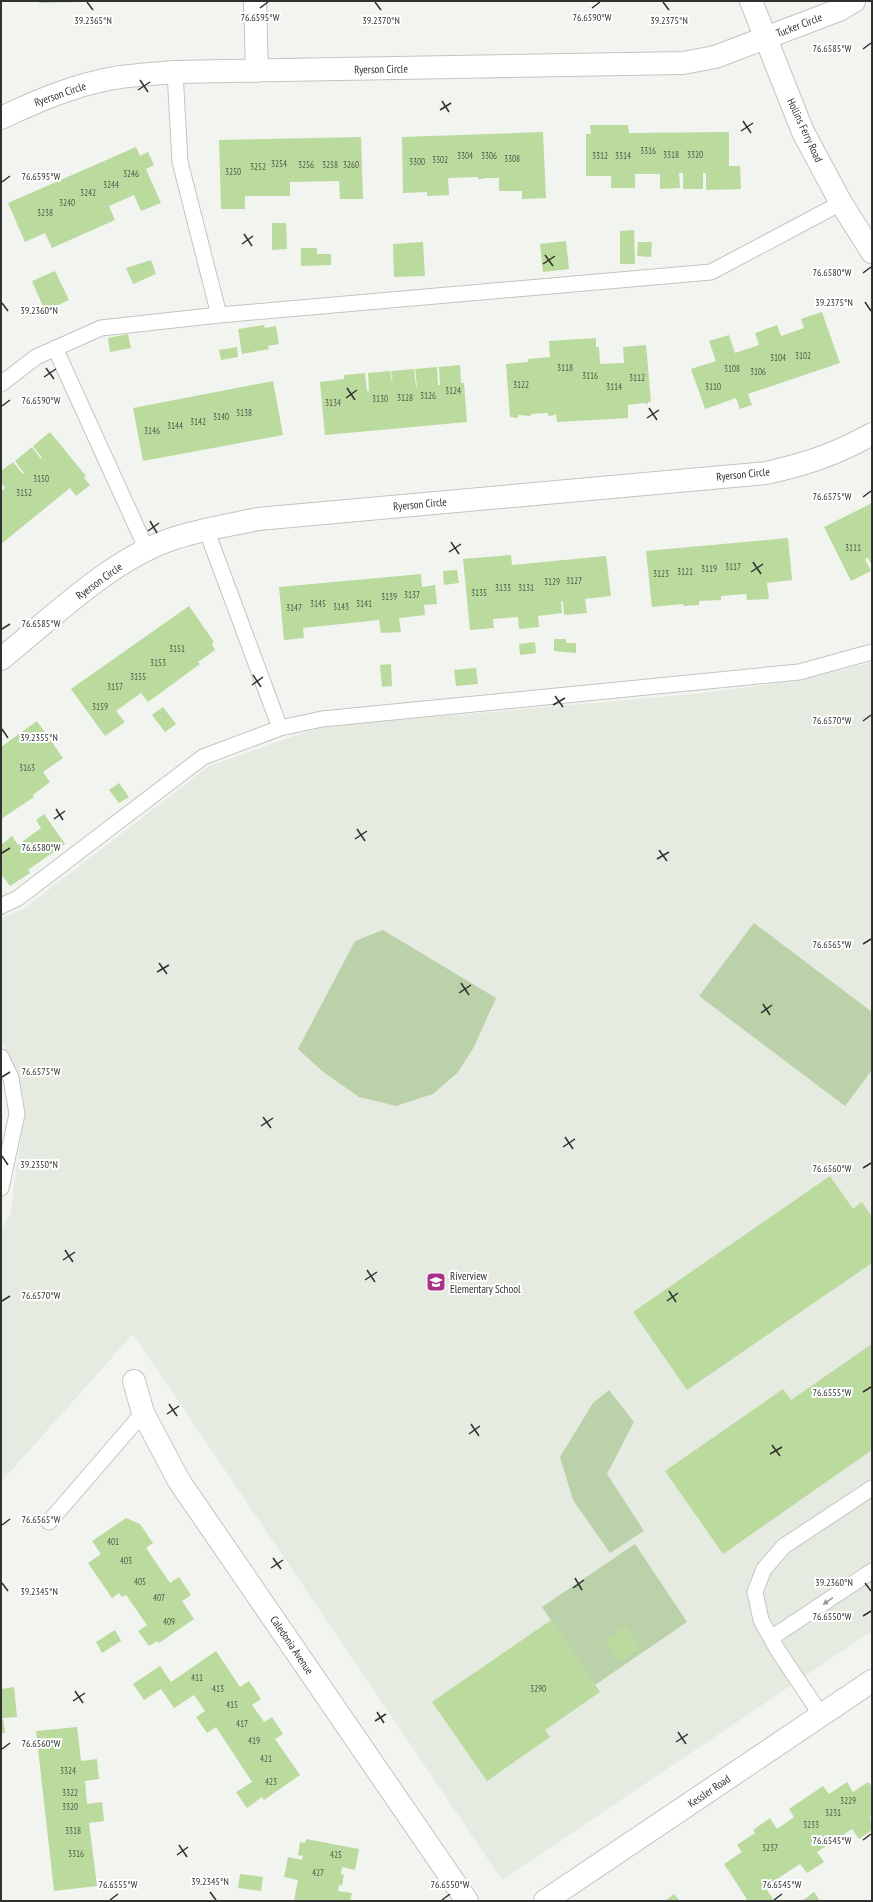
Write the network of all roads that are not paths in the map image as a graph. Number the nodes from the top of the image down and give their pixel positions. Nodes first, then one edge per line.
1 (255, 1) edge
2 (751, 1) edge
3 (854, 1) edge
4 (765, 37) junction
5 (257, 71) junction
6 (175, 72) junction
7 (1, 118) edge
8 (841, 203) junction
9 (872, 252) edge
10 (219, 315) junction
11 (55, 348) junction
12 (1, 384) edge
13 (872, 434) edge
14 (206, 529) junction
15 (147, 550) junction
16 (872, 652) edge
17 (1, 659) edge
18 (280, 728) junction
19 (1, 906) edge
20 (1, 1057) edge
21 (1, 1188) edge
22 (134, 1381) dead end
23 (143, 1413) junction
24 (872, 1488) edge
25 (49, 1522) dead end
26 (872, 1571) edge
27 (771, 1638) junction
28 (872, 1681) edge
29 (822, 1715) junction
30 (467, 1901) edge
31 (545, 1901) edge

1 - 5 street
2 - 4 street, Hollins Ferry Road
3 - 4 street, Tucker Circle
4 - 5 street, Ryerson Circle
4 - 8 street, Hollins Ferry Road
5 - 6 street, Ryerson Circle
6 - 7 street, Ryerson Circle
6 - 10 lane
8 - 9 street, Hollins Ferry Road
8 - 10 lane
10 - 11 lane
11 - 12 lane
11 - 15 lane
13 - 14 street, Ryerson Circle
14 - 15 street, Ryerson Circle
14 - 18 lane
15 - 17 street, Ryerson Circle
16 - 18 lane
18 - 19 lane
20 - 21 lane
22 - 23 street, Caledonia Avenue
23 - 25 lane
23 - 30 street, Caledonia Avenue
24 - 27 lane
26 -> 27 lane
27 - 29 lane
28 - 29 street, Kessler Road
29 - 31 street, Kessler Road

